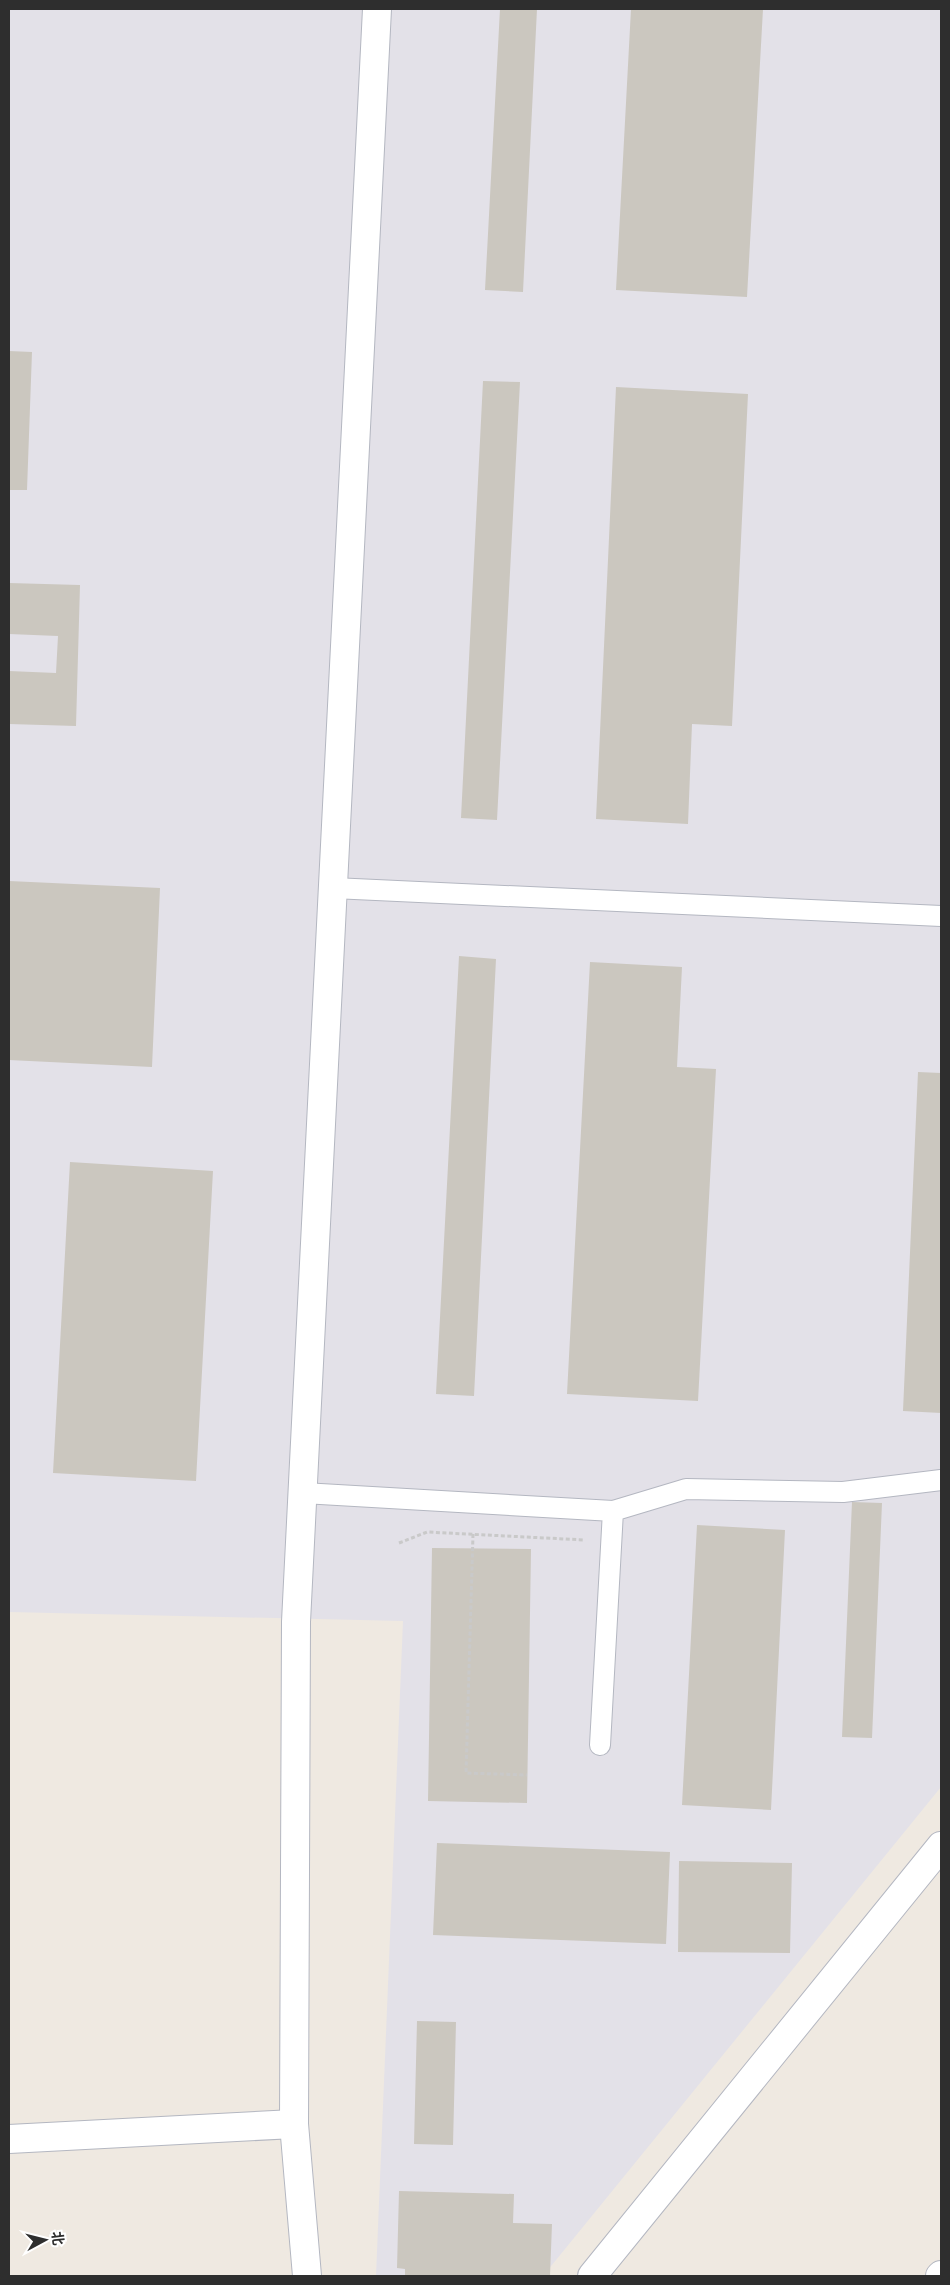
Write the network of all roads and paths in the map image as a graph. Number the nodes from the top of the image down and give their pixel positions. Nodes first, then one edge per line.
1 (377, 9) edge
2 (333, 888) junction
3 (941, 916) edge
4 (941, 1480) edge
5 (303, 1493) junction
6 (613, 1511) junction
7 (473, 1534) junction
8 (586, 1540) dead end
9 (399, 1543) dead end
10 (600, 1745) dead end
11 (527, 1775) dead end
12 (941, 1846) edge
13 (294, 2124) junction
14 (9, 2139) edge
15 (307, 2276) edge
16 (592, 2276) edge

1 - 2 street
2 - 3 lane
2 - 5 street
4 - 6 lane
5 - 6 lane
5 - 13 street
6 - 10 lane
7 - 8 path
7 - 9 path
7 - 11 path
12 - 16 street
13 - 14 street
13 - 15 street

